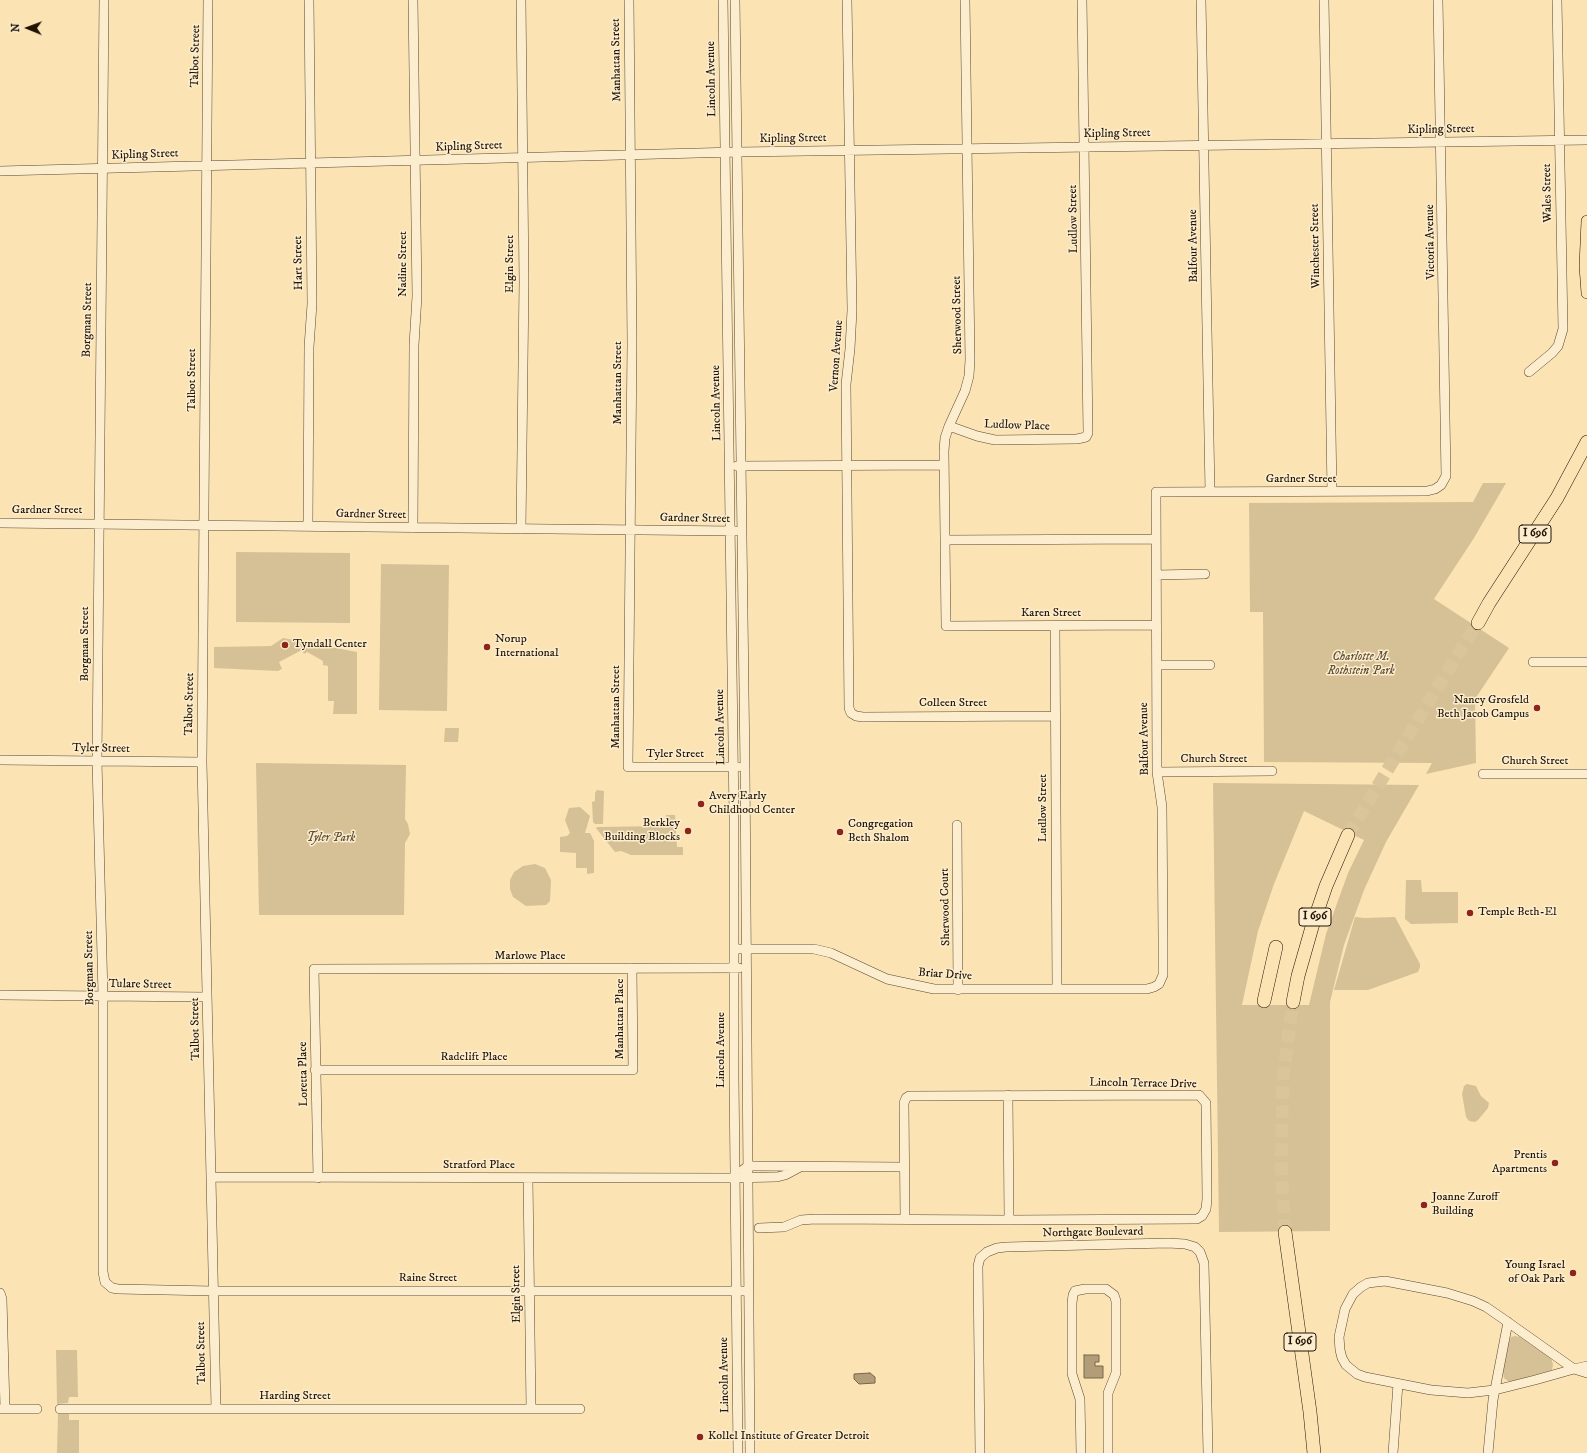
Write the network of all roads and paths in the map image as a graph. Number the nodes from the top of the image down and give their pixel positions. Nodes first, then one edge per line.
1 (104, 0) edge
2 (208, 0) edge
3 (309, 0) edge
4 (413, 0) edge
5 (521, 0) edge
6 (629, 0) edge
7 (723, 0) edge
8 (735, 0) edge
9 (846, 0) edge
10 (966, 0) edge
11 (1082, 0) edge
12 (1201, 0) edge
13 (1324, 0) edge
14 (1438, 0) edge
15 (1557, 0) edge
16 (1559, 140) junction
17 (1587, 140) edge
18 (1441, 142) junction
19 (1326, 143) junction
20 (1204, 145) junction
21 (1085, 147) junction
22 (967, 148) junction
23 (849, 150) junction
24 (725, 152) junction
25 (737, 152) junction
26 (630, 155) junction
27 (522, 158) junction
28 (415, 160) junction
29 (310, 163) junction
30 (206, 165) junction
31 (102, 168) junction
32 (0, 171) edge
33 (1587, 221) edge
34 (1587, 290) edge
35 (1529, 372) dead end
36 (949, 426) junction
37 (1086, 437) joint
38 (1587, 442) edge
39 (944, 465) junction
40 (730, 466) junction
41 (742, 466) junction
42 (847, 466) junction
43 (1443, 483) joint
44 (1156, 492) joint
45 (1210, 492) junction
46 (1332, 492) junction
47 (0, 523) edge
48 (98, 524) junction
49 (204, 525) junction
50 (308, 526) junction
51 (413, 528) junction
52 (521, 529) junction
53 (630, 530) junction
54 (742, 531) junction
55 (730, 532) junction
56 (1156, 539) junction
57 (945, 540) junction
58 (1205, 574) dead end
59 (1156, 575) junction
60 (1478, 623) tunnel mouth
61 (1156, 625) junction
62 (946, 626) joint
63 (1055, 626) junction
64 (1533, 662) dead end
65 (1587, 662) edge
66 (1157, 665) junction
67 (1210, 665) dead end
68 (851, 713) joint
69 (1055, 716) junction
70 (0, 760) edge
71 (97, 761) junction
72 (202, 762) junction
73 (628, 767) joint
74 (745, 767) junction
75 (733, 768) junction
76 (1157, 772) junction
77 (1272, 772) dead end
78 (1483, 774) dead end
79 (1587, 774) edge
80 (734, 817) junction
81 (746, 817) junction
82 (957, 824) dead end
83 (1348, 835) tunnel mouth
84 (734, 892) junction
85 (746, 892) junction
86 (735, 910) junction
87 (746, 910) junction
88 (1276, 946) dead end
89 (734, 949) junction
90 (747, 949) junction
91 (632, 968) junction
92 (735, 968) junction
93 (746, 968) junction
94 (314, 969) joint
95 (1159, 984) joint
96 (1057, 989) junction
97 (958, 990) junction
98 (0, 995) edge
99 (103, 996) junction
100 (207, 997) junction
101 (1264, 1001) dead end
102 (1293, 1002) tunnel mouth
103 (315, 1070) junction
104 (633, 1070) joint
105 (1008, 1095) junction
106 (748, 1166) junction
107 (800, 1167) junction
108 (904, 1167) junction
109 (211, 1177) junction
110 (735, 1177) junction
111 (748, 1177) junction
112 (318, 1178) junction
113 (528, 1178) junction
114 (905, 1219) junction
115 (1009, 1220) junction
116 (759, 1228) dead end
117 (1285, 1232) tunnel mouth
118 (109, 1285) joint
119 (213, 1291) junction
120 (529, 1291) junction
121 (736, 1291) junction
122 (749, 1291) junction
123 (0, 1293) edge
124 (1508, 1322) junction
125 (1587, 1366) edge
126 (1574, 1370) junction
127 (1587, 1373) edge
128 (1398, 1384) junction
129 (1495, 1390) junction
130 (2, 1409) edge
131 (37, 1409) dead end
132 (60, 1409) dead end
133 (216, 1409) junction
134 (531, 1409) junction
135 (580, 1409) dead end
136 (738, 1453) edge
137 (750, 1453) edge
138 (980, 1453) edge
139 (1081, 1453) edge
140 (1108, 1453) edge
141 (1208, 1453) edge
142 (1314, 1453) edge
143 (1393, 1453) edge
144 (1488, 1453) edge

1 - 31 street, Borgman Street
2 - 30 street, Talbot Street
3 - 29 street, Hart Street
4 - 28 street, Nadine Street
5 - 27 street, Elgin Street
6 - 26 street, Manhattan Street
7 - 24 street, Lincoln Avenue
8 - 25 street, Lincoln Avenue
9 - 23 street, Vernon Avenue
10 - 22 street, Sherwood Street
11 - 21 street, Ludlow Street
12 - 20 street, Balfour Avenue
13 - 19 street, Winchester Street
14 - 18 street, Victoria Avenue
15 - 16 street, Wales Street
16 - 17 street, Kipling Street
16 - 18 street, Kipling Street
16 - 35 street, Wales Street
18 - 19 street, Kipling Street
18 - 43 street, Victoria Avenue
19 - 20 street, Kipling Street
19 - 46 street, Winchester Street
20 - 21 street, Kipling Street
20 - 45 street, Balfour Avenue
21 - 22 street, Kipling Street
21 - 37 street, Ludlow Street
22 - 23 street, Kipling Street
22 - 36 street, Sherwood Street
23 - 25 street, Kipling Street
23 - 42 street, Vernon Avenue
24 - 25 street, Kipling Street
24 - 26 street, Kipling Street
24 - 40 street, Lincoln Avenue
25 - 41 street, Lincoln Avenue
26 - 27 street, Kipling Street
26 - 53 street, Manhattan Street
27 - 28 street, Kipling Street
27 - 52 street, Elgin Street
28 - 29 street, Kipling Street
28 - 51 street, Nadine Street
29 - 30 street, Kipling Street
29 - 50 street, Hart Street
30 - 31 street, Kipling Street
30 - 49 street, Talbot Street
31 - 32 street, Kipling Street
31 - 48 street, Borgman Street
33 - 34 main road
36 - 37 street, Ludlow Place
36 - 39 street, Sherwood Street
38 - 60 highway, I 696
39 - 42 street
39 - 57 street, Sherwood Street
40 - 41 street
40 - 55 street, Lincoln Avenue
41 - 42 street
41 - 54 street, Lincoln Avenue
42 - 68 street, Vernon Avenue
43 - 46 street, Gardner Street
44 - 45 street, Gardner Street
44 - 56 street, Balfour Avenue
45 - 46 street, Gardner Street
47 - 48 street, Gardner Street
48 - 49 street, Gardner Street
48 - 71 street, Borgman Street
49 - 50 street, Gardner Street
49 - 72 street, Talbot Street
50 - 51 street, Gardner Street
51 - 52 street, Gardner Street
52 - 53 street, Gardner Street
53 - 55 street, Gardner Street
53 - 73 street, Manhattan Street
54 - 55 street, Gardner Street
54 - 74 street, Lincoln Avenue
55 - 75 street, Lincoln Avenue
56 - 57 street
56 - 59 street, Balfour Avenue
57 - 62 street, Sherwood Street
58 - 59 street
59 - 61 street, Balfour Avenue
61 - 63 street, Karen Street
61 - 66 street, Balfour Avenue
62 - 63 street, Karen Street
63 - 69 street, Ludlow Street
64 - 65 street
66 - 67 street
66 - 76 street, Balfour Avenue
68 - 69 street, Colleen Street
69 - 96 street, Ludlow Street
70 - 71 street, Tyler Street
71 - 72 street, Tyler Street
71 - 99 street, Borgman Street
72 - 100 street, Talbot Street
73 - 75 street, Tyler Street
74 - 75 street, Tyler Street
74 - 81 street, Lincoln Avenue
75 - 80 street, Lincoln Avenue
76 - 77 street, Church Street
76 - 95 street, Balfour Avenue
78 - 79 street, Church Street
80 - 81 street
80 - 84 street, Lincoln Avenue
81 - 85 street, Lincoln Avenue
82 - 97 street, Sherwood Court
83 - 102 highway, I 696
84 - 85 street
84 - 86 street, Lincoln Avenue
85 - 87 street, Lincoln Avenue
86 - 87 street
86 - 89 street, Lincoln Avenue
87 - 90 street, Lincoln Avenue
88 - 101 highway
89 - 90 street, Briar Drive
89 - 92 street, Lincoln Avenue
90 - 93 street, Lincoln Avenue
90 - 97 street, Briar Drive
91 - 92 street, Marlowe Place
91 - 94 street, Marlowe Place
91 - 104 street, Manhattan Place
92 - 93 street, Marlowe Place
92 - 110 street, Lincoln Avenue
93 - 106 street, Lincoln Avenue
94 - 103 street, Loretta Place
95 - 96 street, Briar Drive
96 - 97 street, Briar Drive
98 - 99 street, Tulare Street
99 - 100 street, Tulare Street
99 - 118 street, Borgman Street
100 - 109 street, Talbot Street
103 - 104 street, Radclift Place
103 - 112 street, Loretta Place
105 - 108 street, Lincoln Terrace Drive
105 - 115 street
105 - 115 street, Lincoln Terrace Drive
106 - 107 street
106 - 110 street
106 - 111 street, Lincoln Avenue
107 - 108 street
107 - 111 street
108 - 114 street, Lincoln Terrace Drive
109 - 112 street, Stratford Place
109 - 119 street, Talbot Street
110 - 111 street, Stratford Place
110 - 113 street, Stratford Place
110 - 121 street, Lincoln Avenue
111 - 122 street, Lincoln Avenue
112 - 113 street, Stratford Place
113 - 120 street, Elgin Street
114 - 115 street, Lincoln Terrace Drive
114 - 116 street, Lincoln Terrace Drive
117 - 142 highway, I 696
118 - 119 street, Raine Street
119 - 120 street, Raine Street
119 - 133 street, Talbot Street
120 - 121 street, Raine Street
120 - 134 street, Elgin Street
121 - 122 street, Raine Street
121 - 136 street, Lincoln Avenue
122 - 137 street, Lincoln Avenue
123 - 130 street
124 - 126 street
124 - 128 street
124 - 129 street
125 - 126 street
126 - 127 street
126 - 129 street
128 - 129 street
128 - 143 street
129 - 144 street
130 - 131 street
132 - 133 street, Harding Street
133 - 134 street, Harding Street
134 - 135 street, Harding Street
138 - 141 street, Northgate Boulevard
139 - 140 street

